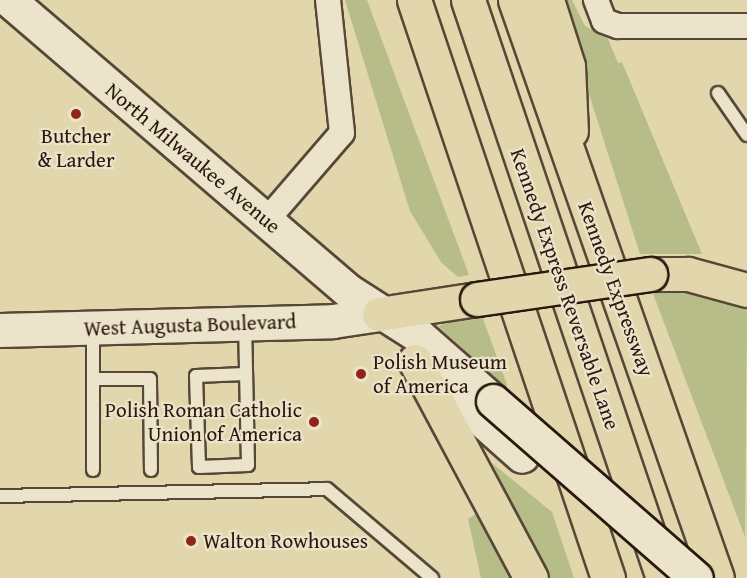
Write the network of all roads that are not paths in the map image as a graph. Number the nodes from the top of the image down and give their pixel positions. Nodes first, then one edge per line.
1 (9, 0) edge
2 (328, 0) edge
3 (414, 0) edge
4 (468, 0) edge
5 (515, 0) edge
6 (547, 0) edge
7 (600, 11) edge
8 (747, 26) edge
9 (718, 93) dead end
10 (747, 135) edge
11 (572, 165) junction
12 (266, 220) junction
13 (747, 290) edge
14 (379, 314) junction
15 (245, 324) junction
16 (93, 327) junction
17 (0, 330) edge
18 (416, 361) junction
19 (245, 374) junction
20 (93, 380) junction
21 (93, 470) dead end
22 (151, 470) dead end
23 (0, 496) edge
24 (432, 578) edge
25 (531, 578) edge
26 (608, 578) edge
27 (663, 578) edge
28 (696, 578) edge
29 (717, 578) edge

1 - 12 main road, North Milwaukee Avenue
2 - 12 street
3 - 26 highway
4 - 27 highway, Kennedy Express Reversable Lane
5 - 11 highway, Kennedy Expressway
6 - 11 highway
7 - 8 street
9 - 10 lane
11 - 29 highway, Kennedy Expressway
12 - 14 main road, North Milwaukee Avenue
13 - 14 highway, bridge
14 - 15 main road, West Augusta Boulevard
14 - 18 main road, North Milwaukee Avenue
14 - 28 main road, North Milwaukee Avenue, bridge
15 - 16 main road, West Augusta Boulevard
15 - 19 lane
16 - 17 main road, West Augusta Boulevard
16 - 20 lane
18 - 25 highway
18 - 27 main road, North Milwaukee Avenue
19 - 19 lane
20 - 21 lane
20 - 22 lane
23 - 24 lane

